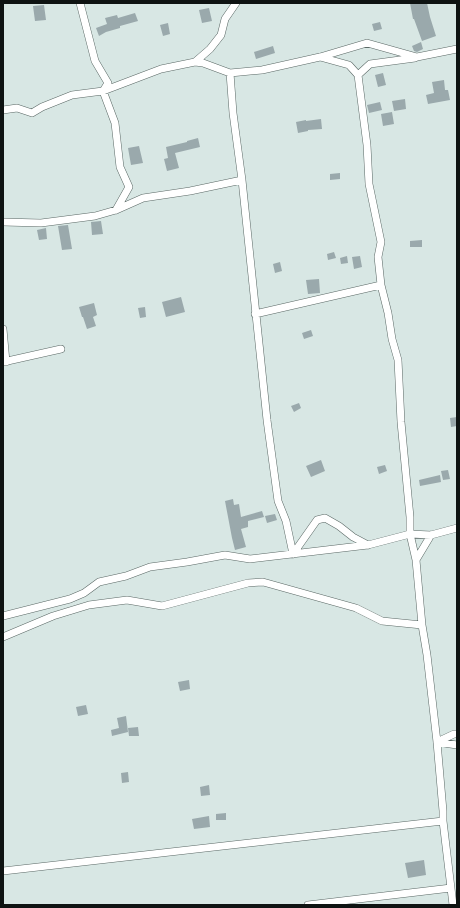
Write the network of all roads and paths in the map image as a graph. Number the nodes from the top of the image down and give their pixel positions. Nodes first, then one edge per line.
1 (80, 3) edge
2 (236, 3) edge
3 (457, 49) edge
4 (320, 57) junction
5 (417, 57) junction
6 (195, 62) junction
7 (230, 73) junction
8 (358, 75) junction
9 (103, 91) junction
10 (3, 110) edge
11 (242, 180) junction
12 (116, 210) junction
13 (3, 222) edge
14 (381, 285) junction
15 (256, 314) junction
16 (3, 329) edge
17 (61, 349) dead end
18 (5, 362) edge
19 (457, 528) edge
20 (410, 534) junction
21 (431, 535) junction
22 (368, 545) junction
23 (293, 554) junction
24 (416, 560) junction
25 (70, 599) junction
26 (89, 605) junction
27 (3, 616) edge
28 (422, 624) junction
29 (3, 637) edge
30 (457, 734) edge
31 (437, 742) junction
32 (457, 745) edge
33 (443, 821) junction
34 (3, 871) edge
35 (451, 888) junction
36 (308, 905) edge
37 (453, 905) edge

1 - 9 street
2 - 6 street
3 - 5 street
4 - 5 street
4 - 7 street
4 - 8 street
5 - 8 street
6 - 7 street
6 - 9 street
7 - 11 street
8 - 14 street
9 - 10 street
9 - 12 street
11 - 12 street
11 - 15 street
12 - 13 street
14 - 15 street
14 - 20 street
15 - 23 street
16 - 18 street
17 - 18 street
19 - 21 street
20 - 21 street
20 - 22 street
20 - 24 street
21 - 24 street
22 - 23 street
22 - 23 street
23 - 25 street
24 - 28 street
25 - 26 street
25 - 27 street
26 - 28 street
26 - 29 street
28 - 31 street
30 - 31 street
31 - 32 street
31 - 33 street
33 - 34 street
33 - 35 street
35 - 36 street
35 - 37 street

